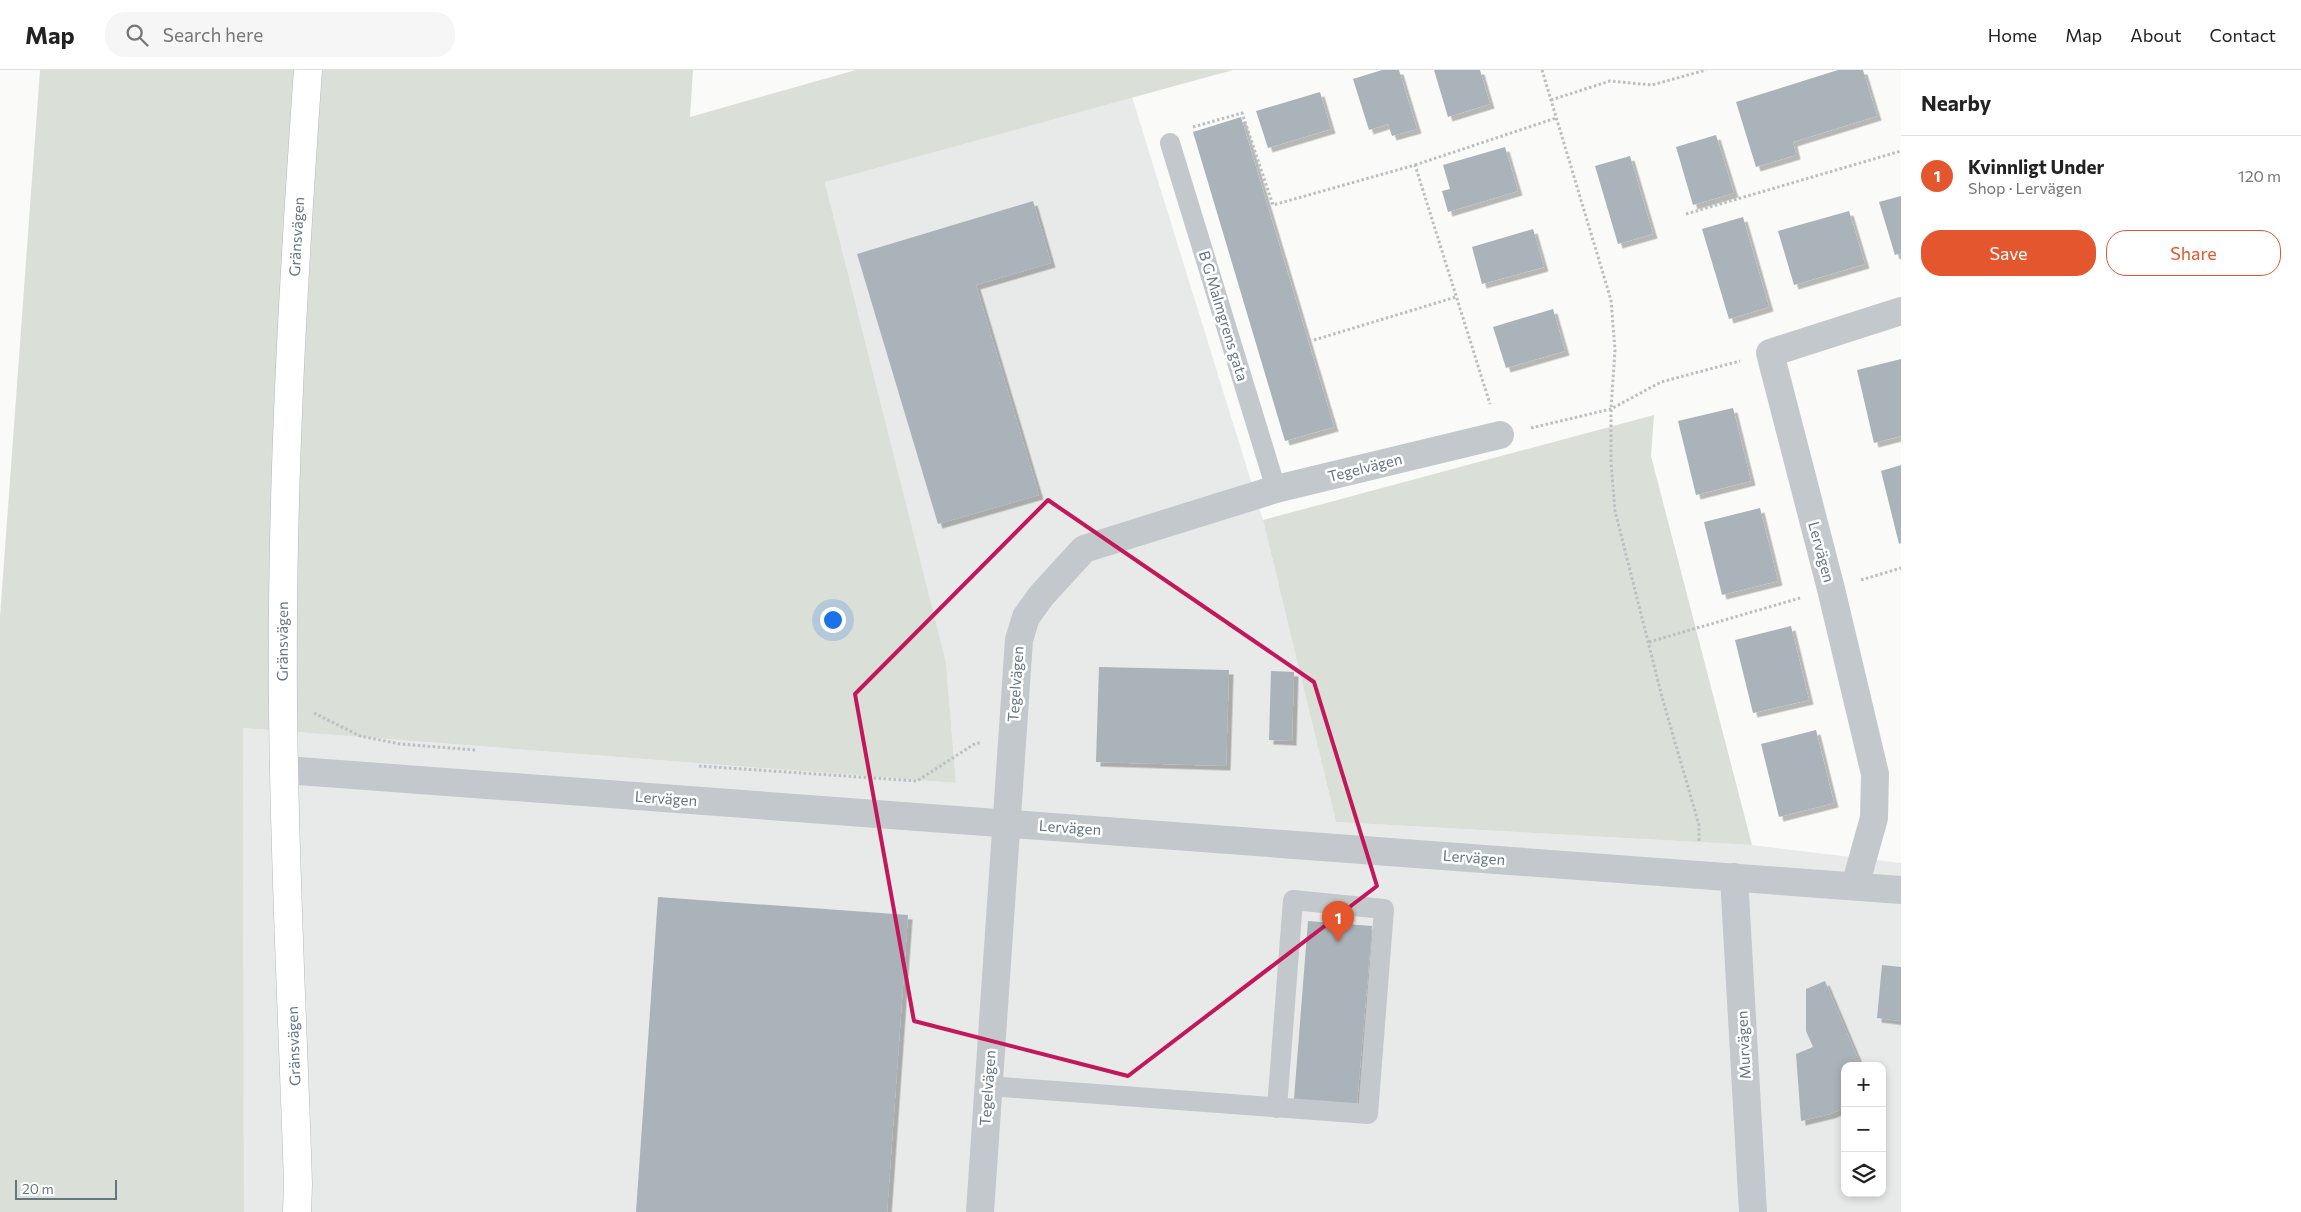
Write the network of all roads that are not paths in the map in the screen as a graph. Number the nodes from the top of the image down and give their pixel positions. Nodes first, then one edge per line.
1 (308, 70) edge
2 (1170, 143) road end
3 (1901, 311) edge
4 (1500, 435) road end
5 (1276, 489) junction
6 (285, 770) junction
7 (1006, 824) junction
8 (1734, 877) junction
9 (1855, 886) junction
10 (1901, 890) edge
11 (988, 1086) junction
12 (1277, 1108) junction
13 (297, 1212) edge
14 (980, 1212) edge
15 (1754, 1212) edge

1 - 6 street, Gränsvägen
2 - 5 lane, B G Malmgrens gata
3 - 9 street, Lervägen
4 - 5 street, Tegelvägen
5 - 7 street, Tegelvägen
6 - 7 street, Lervägen
6 - 13 street, Gränsvägen
7 - 8 street, Lervägen
7 - 11 street, Tegelvägen
8 - 9 street, Lervägen
8 - 15 street, Murvägen
9 - 10 street, Lervägen
11 - 12 lane
11 - 14 street, Tegelvägen
12 - 12 lane

